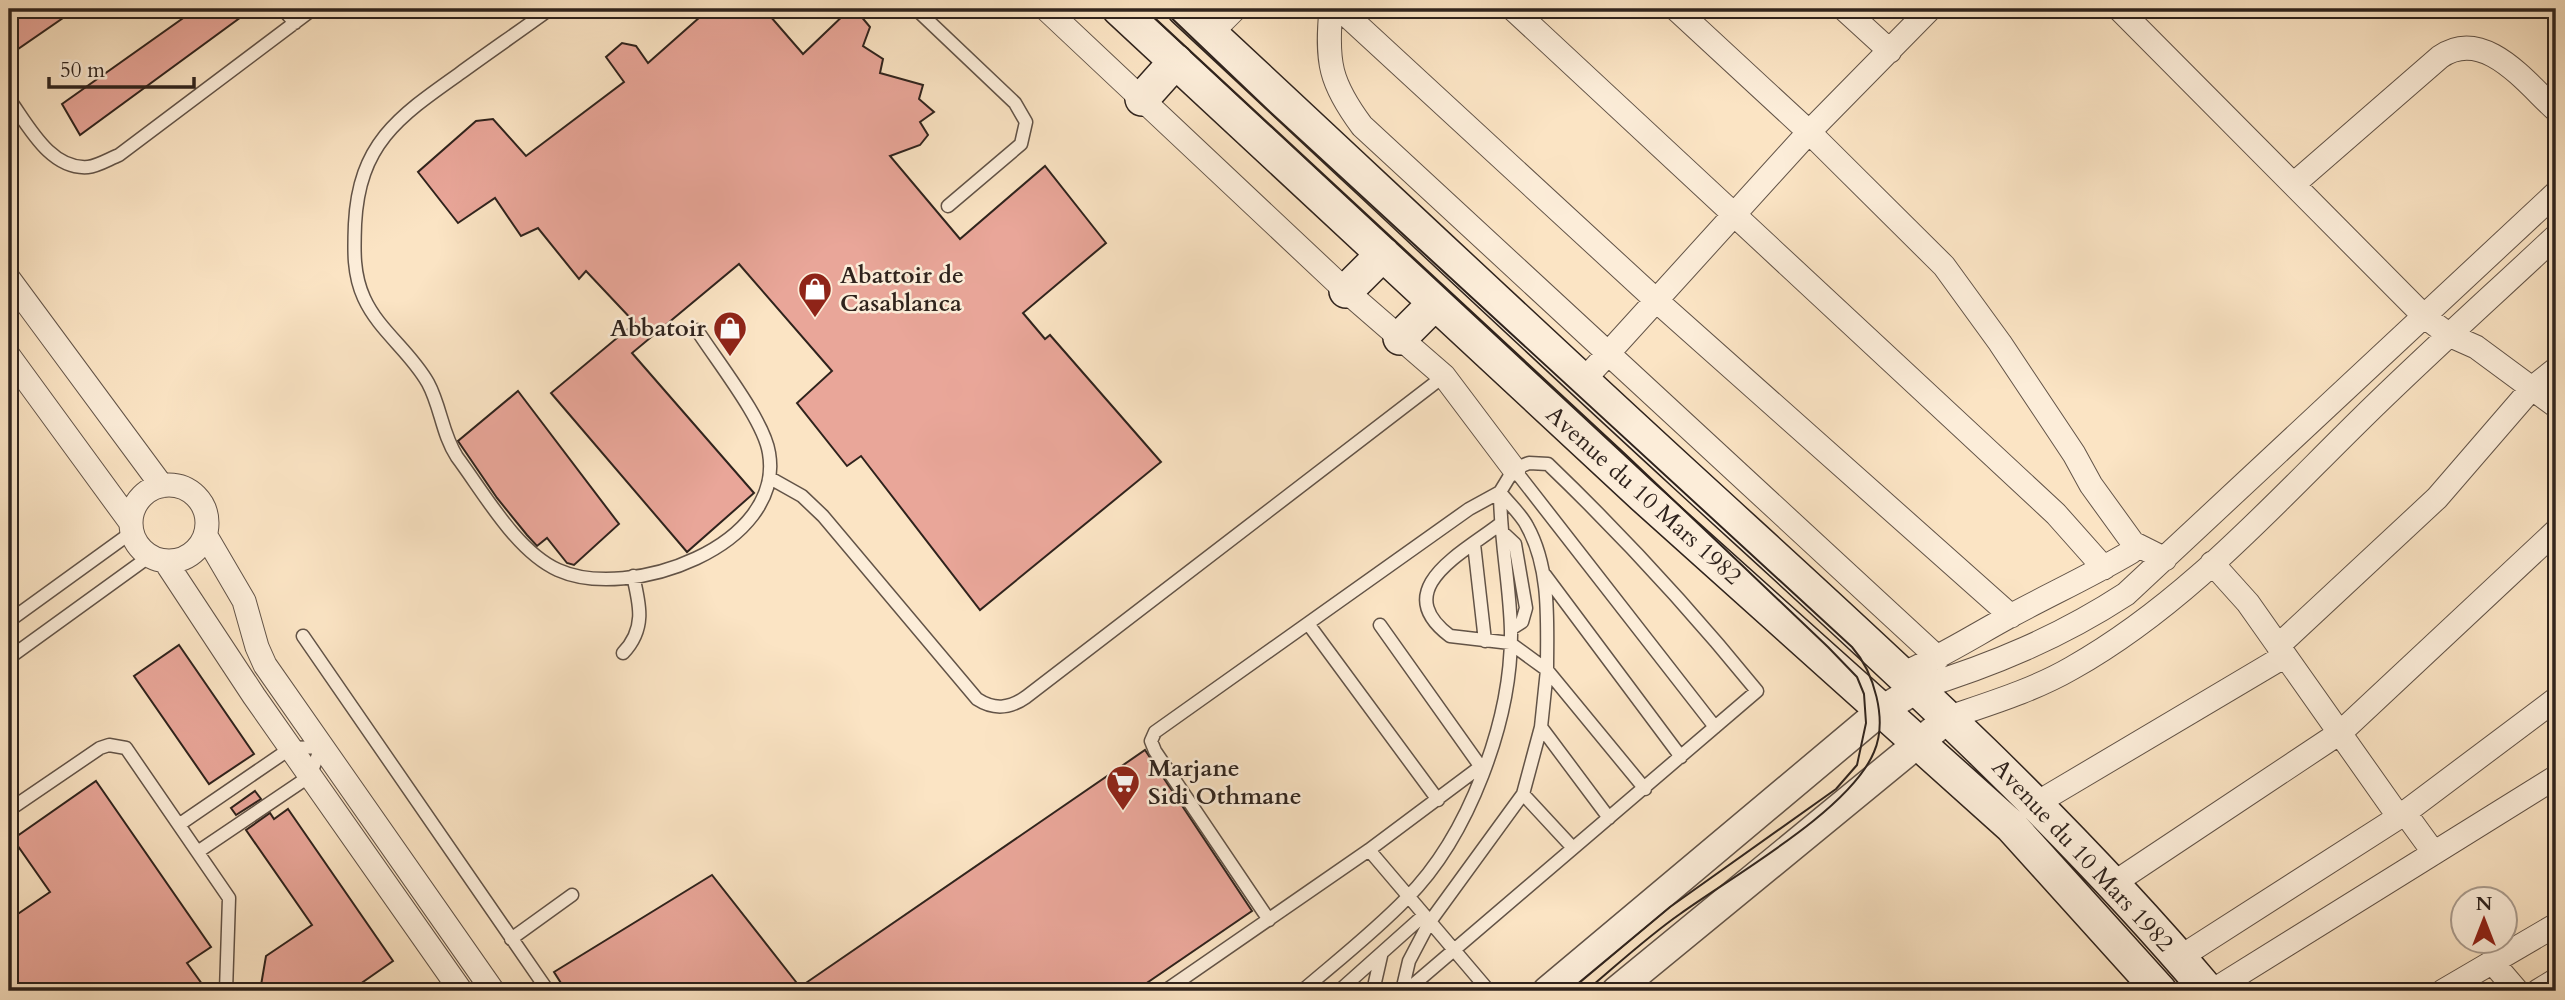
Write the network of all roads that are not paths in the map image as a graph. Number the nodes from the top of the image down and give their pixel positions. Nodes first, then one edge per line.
1 (283, 9) edge
2 (313, 9) edge
3 (550, 9) edge
4 (916, 9) edge
5 (1046, 9) edge
6 (1119, 9) edge
7 (1184, 9) edge
8 (1235, 9) edge
9 (1331, 9) edge
10 (1340, 9) edge
11 (1513, 9) edge
12 (1676, 9) edge
13 (1844, 9) edge
14 (1930, 9) edge
15 (2119, 9) edge
16 (295, 23) junction
17 (1210, 34) junction
18 (1890, 51) junction
19 (1176, 61) junction
20 (9, 99) edge
21 (1142, 99) junction
22 (2556, 110) edge
23 (1809, 132) junction
24 (2295, 183) junction
25 (2556, 194) edge
26 (948, 206) dead end
27 (1734, 217) junction
28 (2556, 236) edge
29 (1383, 254) junction
30 (9, 279) edge
31 (1346, 291) junction
32 (1658, 302) junction
33 (1435, 303) junction
34 (2424, 316) junction
35 (697, 330) dead end
36 (2449, 335) junction
37 (1400, 338) junction
38 (1610, 353) junction
39 (9, 356) edge
40 (2556, 369) edge
41 (1444, 376) junction
42 (1583, 381) junction
43 (2532, 388) junction
44 (2556, 406) edge
45 (1514, 469) junction
46 (770, 478) junction
47 (162, 486) junction
48 (1500, 492) junction
49 (2218, 510) junction
50 (1500, 527) junction
51 (132, 528) junction
52 (2556, 531) edge
53 (2244, 534) junction
54 (206, 536) junction
55 (2133, 543) junction
56 (1474, 544) junction
57 (158, 559) junction
58 (2165, 559) junction
59 (2212, 563) junction
60 (2104, 568) junction
61 (1542, 570) junction
62 (633, 576) junction
63 (2011, 616) junction
64 (9, 621) edge
65 (1309, 625) junction
66 (1380, 625) dead end
67 (303, 636) dead end
68 (1511, 636) junction
69 (1485, 641) junction
70 (2281, 651) junction
71 (624, 653) dead end
72 (9, 658) edge
73 (1938, 658) junction
74 (1546, 670) junction
75 (1910, 681) junction
76 (2556, 699) edge
77 (1882, 710) junction
78 (1950, 717) junction
79 (1541, 727) junction
80 (1715, 727) junction
81 (2341, 732) junction
82 (1917, 743) junction
83 (321, 747) junction
84 (291, 748) junction
85 (1681, 757) junction
86 (1481, 769) junction
87 (310, 776) junction
88 (2556, 777) edge
89 (1645, 789) junction
90 (1524, 794) junction
91 (1438, 800) junction
92 (2037, 803) junction
93 (9, 810) edge
94 (2402, 815) junction
95 (1609, 818) junction
96 (180, 824) junction
97 (1573, 848) junction
98 (1369, 850) junction
99 (199, 851) junction
100 (2434, 853) junction
101 (2114, 883) junction
102 (572, 895) dead end
103 (1408, 898) junction
104 (1426, 919) junction
105 (1269, 920) junction
106 (2556, 925) edge
107 (511, 939) junction
108 (1453, 949) junction
109 (1381, 956) junction
110 (2179, 958) junction
111 (2493, 963) junction
112 (2556, 980) edge
113 (226, 991) edge
114 (461, 991) edge
115 (493, 991) edge
116 (548, 991) edge
117 (1165, 991) edge
118 (1302, 991) edge
119 (1339, 991) edge
120 (1373, 991) edge
121 (1404, 991) edge
122 (1488, 991) edge
123 (1547, 991) edge
124 (1616, 991) edge
125 (2160, 991) edge
126 (2210, 991) edge
127 (2444, 991) edge
128 (2517, 991) edge
129 (2538, 991) edge

1 - 16 lane
2 - 16 lane
3 - 62 lane
4 - 26 lane
5 - 21 street
6 - 19 main road, Avenue du 10 Mars 1982
7 - 17 main road, Avenue du 10 Mars 1982
8 - 17 street
9 - 38 street
10 - 32 street
11 - 27 street
12 - 23 street
13 - 18 street
14 - 18 street
15 - 24 street
16 - 20 lane
17 - 42 main road, Avenue du 10 Mars 1982
18 - 23 street
19 - 21 main road
19 - 29 main road, Avenue du 10 Mars 1982
21 - 31 street
22 - 24 street
23 - 27 street
23 - 55 street
24 - 34 street
25 - 34 street
27 - 32 street
27 - 60 street
28 - 36 street
29 - 31 main road
29 - 33 main road, Avenue du 10 Mars 1982
30 - 47 street
31 - 37 street
32 - 38 street
32 - 63 street
33 - 37 main road
33 - 77 main road, Avenue du 10 Mars 1982
34 - 36 street
34 - 49 street
35 - 46 lane
36 - 43 street
36 - 53 street
37 - 41 street
38 - 42 street
38 - 73 street
39 - 51 street
40 - 43 street
41 - 45 street
41 - 46 lane
42 - 75 main road, Avenue du 10 Mars 1982
43 - 44 street
43 - 70 street
45 - 48 lane
45 - 80 lane
45 - 80 lane
46 - 62 lane
47 - 51 street
47 - 54 street
48 - 50 lane
48 - 61 lane
48 - 65 lane
49 - 53 street
49 - 58 street
50 - 56 lane
50 - 68 lane
51 - 57 street
51 - 64 lane
52 - 81 street
53 - 59 street
54 - 57 street
54 - 83 street
55 - 58 street
55 - 60 street
56 - 69 lane
56 - 69 lane
57 - 72 lane
57 - 84 street
58 - 75 street
59 - 70 street
59 - 78 street
60 - 63 street
61 - 74 lane
61 - 85 lane
62 - 71 lane
63 - 73 street
65 - 91 lane
65 - 105 lane
66 - 86 lane
67 - 107 lane
68 - 69 lane
68 - 74 lane
68 - 86 lane
70 - 81 street
70 - 92 street
73 - 75 street
74 - 79 lane
74 - 89 lane
75 - 77 street
75 - 78 main road, Avenue du 10 Mars 1982
76 - 94 street
77 - 82 main road, Avenue du 10 Mars 1982
77 - 123 street
78 - 82 street
78 - 92 main road, Avenue du 10 Mars 1982
79 - 90 lane
79 - 95 lane
80 - 85 lane
81 - 94 street
81 - 101 street
82 - 124 street
82 - 125 main road, Avenue du 10 Mars 1982
83 - 84 lane
83 - 87 lane
83 - 115 street
84 - 87 street
84 - 96 lane
85 - 89 lane
86 - 91 lane
86 - 103 lane
87 - 99 lane
87 - 114 street
88 - 100 street
89 - 95 lane
90 - 97 lane
90 - 104 lane
91 - 98 lane
92 - 101 main road, Avenue du 10 Mars 1982
93 - 96 lane
94 - 100 street
94 - 110 street
95 - 97 lane
96 - 99 lane
97 - 108 lane
98 - 103 lane
98 - 105 lane
99 - 113 lane
100 - 126 street
101 - 110 main road, Avenue du 10 Mars 1982
102 - 107 lane
103 - 104 lane
103 - 118 lane
104 - 108 lane
104 - 109 lane
104 - 121 lane
105 - 117 lane
106 - 111 street
107 - 116 lane
108 - 121 lane
108 - 122 lane
109 - 119 lane
109 - 120 lane
110 - 126 main road, Avenue du 10 Mars 1982
111 - 127 street
111 - 128 street
112 - 129 street

